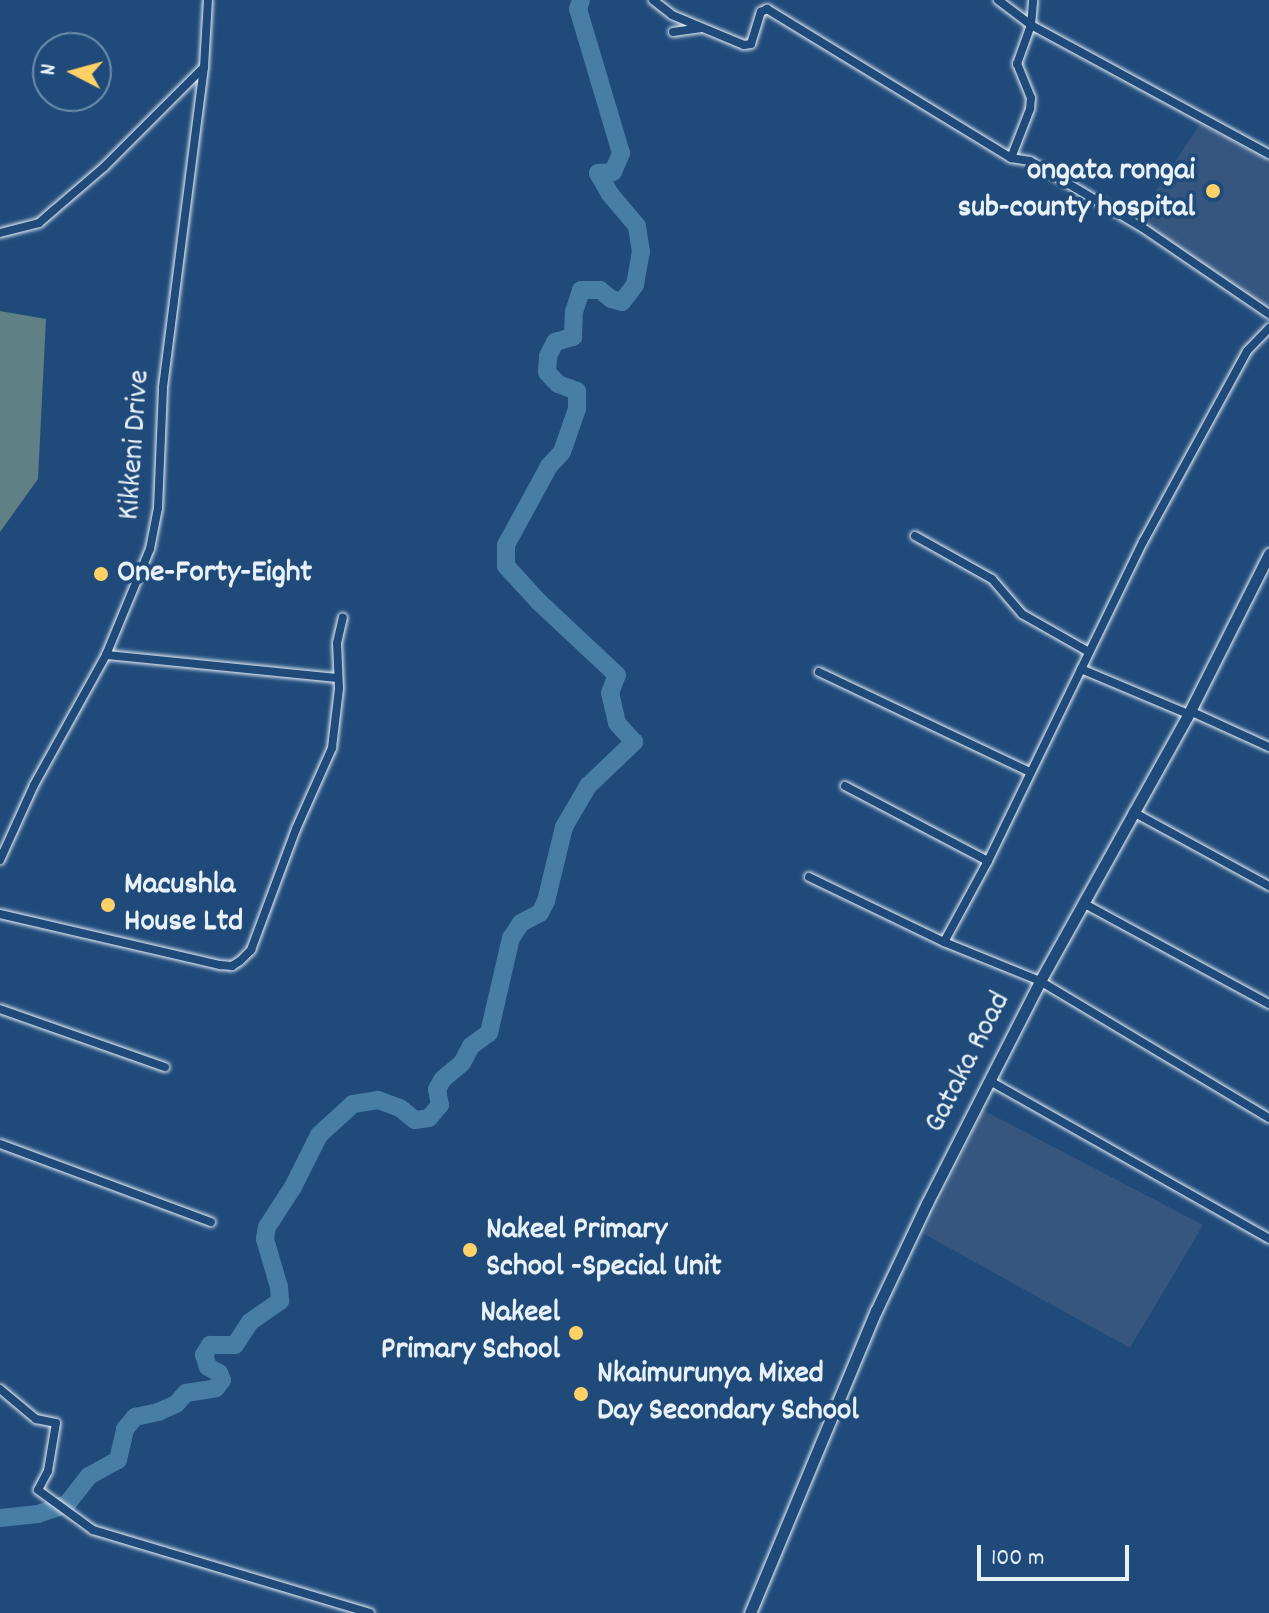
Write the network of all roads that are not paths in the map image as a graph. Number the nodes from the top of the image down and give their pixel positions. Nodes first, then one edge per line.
1 (208, 0) edge
2 (653, 0) edge
3 (998, 0) edge
4 (1033, 0) edge
5 (1031, 25) junction
6 (701, 27) junction
7 (673, 32) dead end
8 (204, 67) junction
9 (1269, 154) edge
10 (1011, 158) junction
11 (0, 233) edge
12 (1269, 314) edge
13 (1269, 328) edge
14 (915, 536) dead end
15 (1269, 554) edge
16 (343, 618) dead end
17 (1089, 652) junction
18 (106, 655) junction
19 (1081, 669) junction
20 (819, 672) dead end
21 (338, 678) junction
22 (1189, 713) junction
23 (1269, 747) edge
24 (1030, 772) junction
25 (845, 786) dead end
26 (1133, 812) junction
27 (0, 860) edge
28 (988, 861) junction
29 (809, 877) dead end
30 (1269, 886) edge
31 (1083, 903) junction
32 (0, 914) edge
33 (944, 942) junction
34 (1040, 981) junction
35 (1269, 1004) edge
36 (0, 1009) edge
37 (165, 1067) dead end
38 (990, 1081) junction
39 (1269, 1118) edge
40 (0, 1144) edge
41 (211, 1222) dead end
42 (1269, 1239) edge
43 (0, 1389) edge
44 (370, 1613) edge
45 (750, 1613) edge

1 - 8 street, Kikkeni Drive
2 - 6 street
3 - 5 street
4 - 5 street
5 - 9 street
5 - 10 street
6 - 7 street
6 - 10 street
8 - 11 street
8 - 18 street, Kikkeni Drive
10 - 12 street
13 - 17 street
14 - 17 street
15 - 22 street, Gataka Road
16 - 21 street
17 - 19 street
18 - 21 street
18 - 27 street, Kikkeni Drive
19 - 22 street
19 - 24 street
20 - 24 street
21 - 32 street
22 - 23 street
22 - 26 street, Gataka Road
24 - 28 street
25 - 28 street
26 - 30 street
26 - 31 street, Gataka Road
28 - 33 street
29 - 33 street
31 - 34 street, Gataka Road
31 - 35 street
33 - 34 street
34 - 38 street, Gataka Road
34 - 39 street
36 - 37 street
38 - 42 street
38 - 45 street, Gataka Road
40 - 41 street
43 - 44 street

